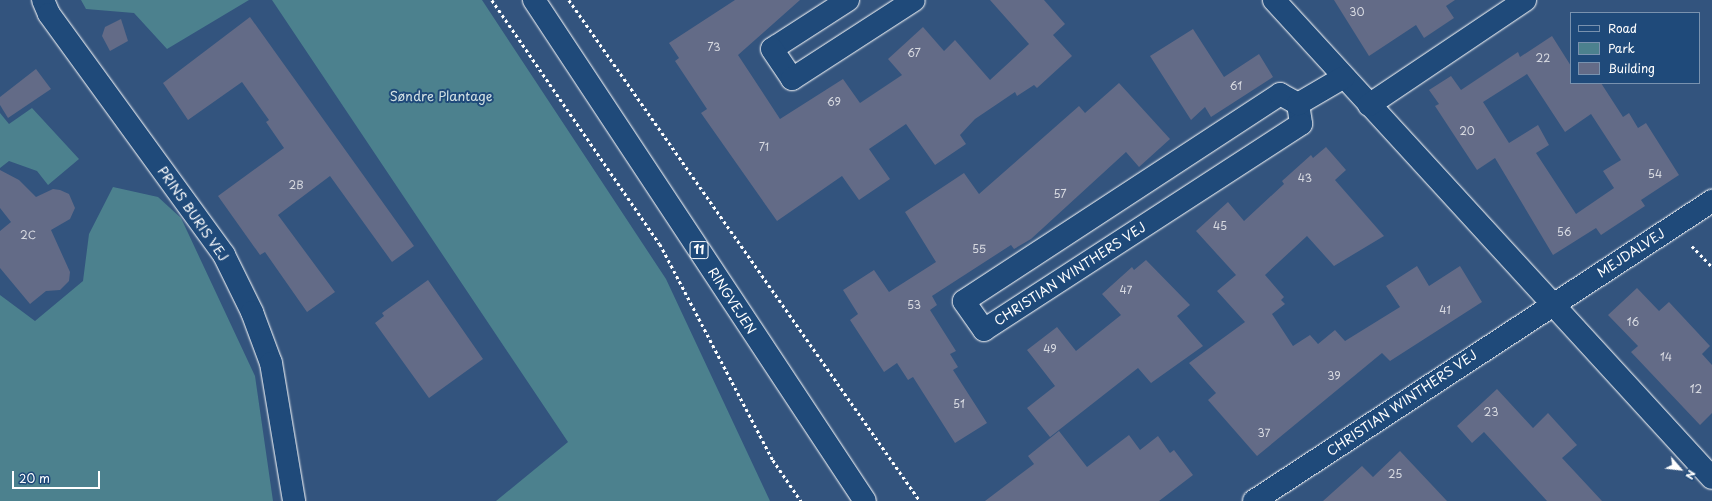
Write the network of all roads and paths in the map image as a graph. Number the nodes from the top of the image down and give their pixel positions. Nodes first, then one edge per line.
1 (43, 0) edge
2 (492, 0) edge
3 (534, 0) edge
4 (569, 0) edge
5 (848, 0) edge
6 (914, 0) edge
7 (1274, 0) edge
8 (1525, 0) edge
9 (1344, 77) junction
10 (1298, 104) junction
11 (1369, 105) junction
12 (1712, 201) edge
13 (1550, 305) junction
14 (1712, 478) edge
15 (294, 501) edge
16 (801, 501) edge
17 (865, 501) edge
18 (920, 501) edge
19 (1254, 501) edge

1 - 15 street, PRINS BURIS VEJ
2 - 16 path
3 - 17 street, RINGVEJEN / 11
4 - 18 path
5 - 6 street
7 - 9 street
8 - 11 street
9 - 10 street
9 - 11 street
10 - 10 street, CHRISTIAN WINTHERS VEJ
11 - 13 street
12 - 13 street, MEJDALVEJ
13 - 14 street
13 - 19 street, CHRISTIAN WINTHERS VEJ

